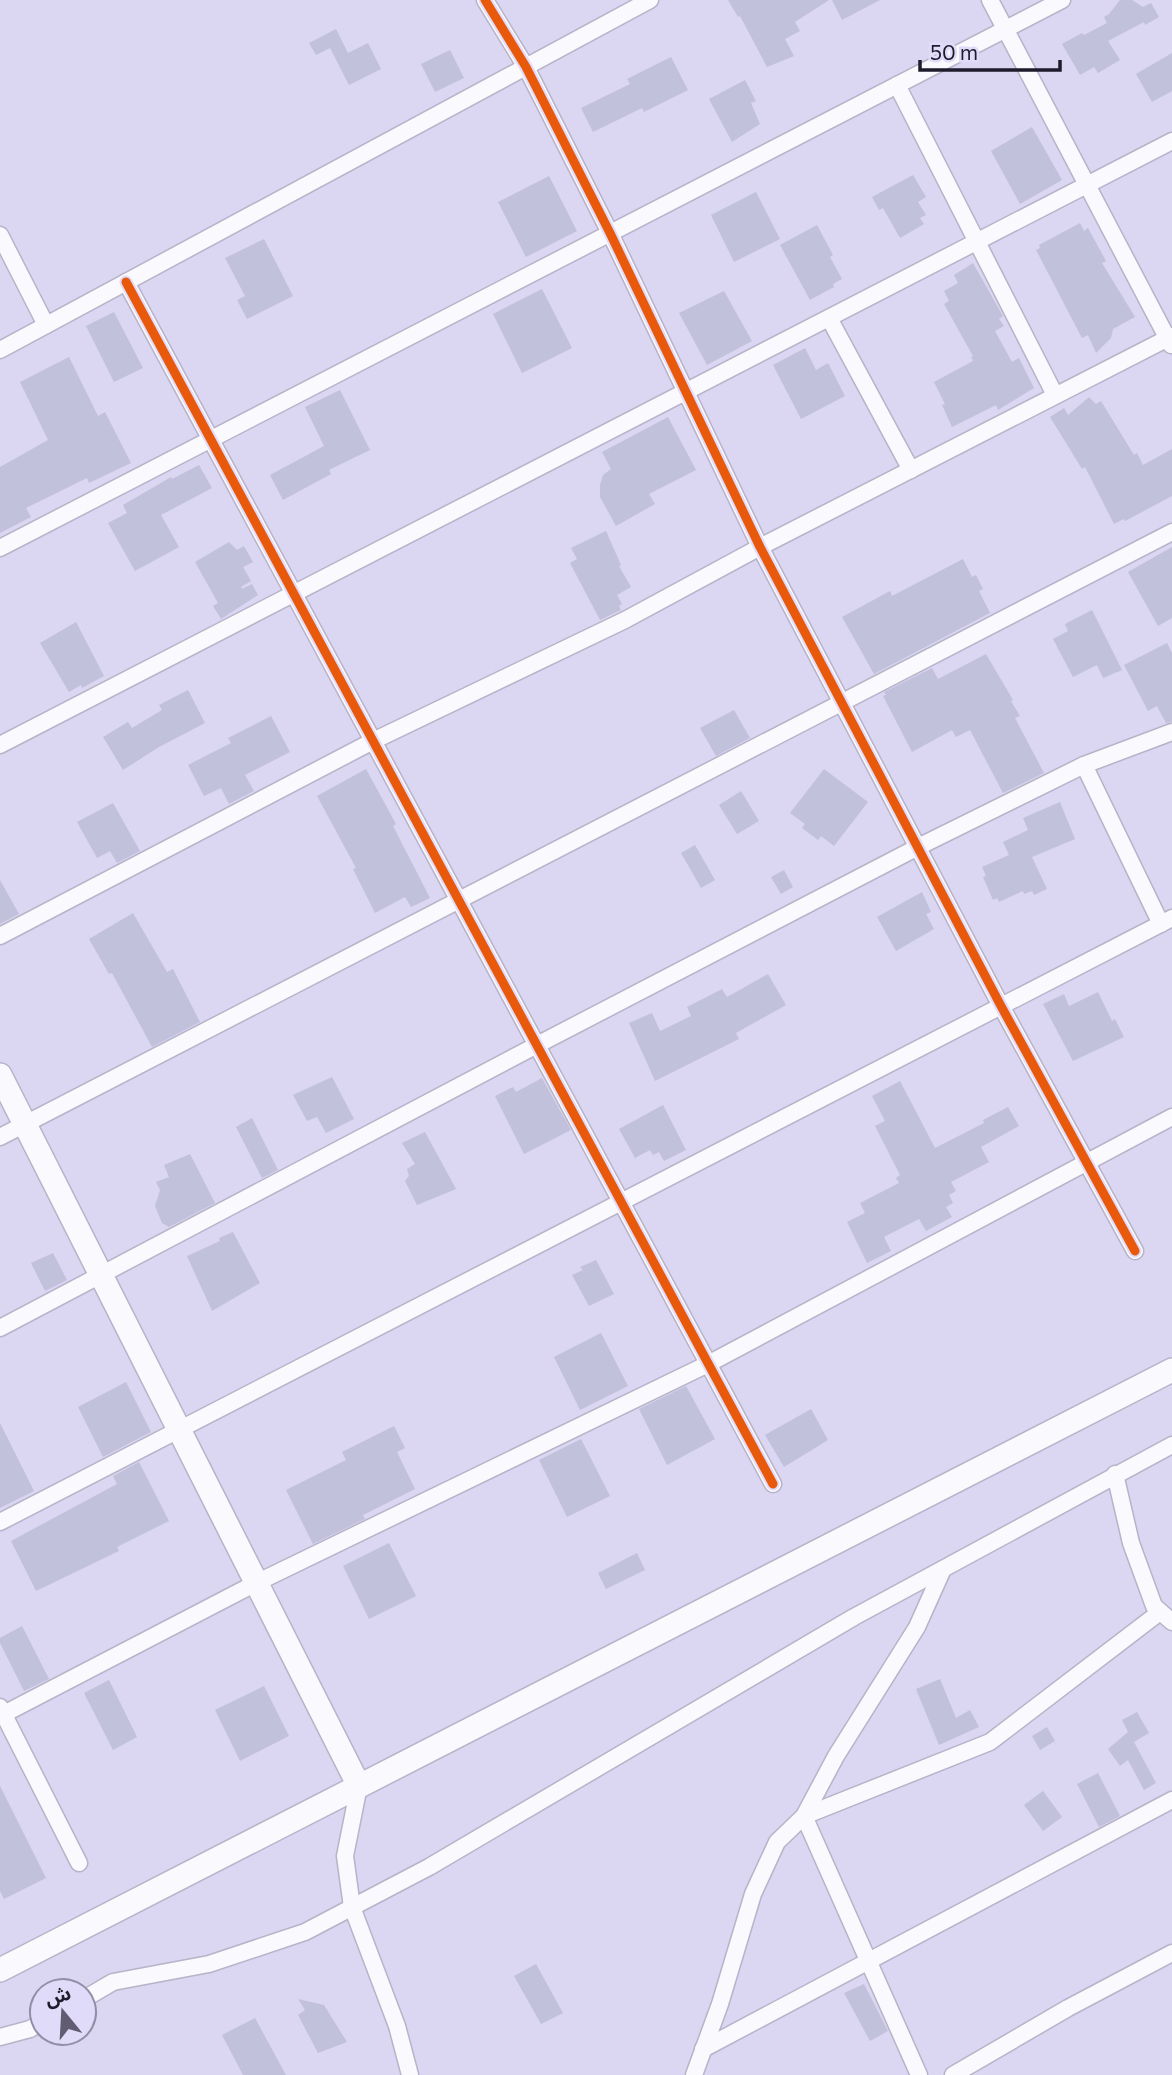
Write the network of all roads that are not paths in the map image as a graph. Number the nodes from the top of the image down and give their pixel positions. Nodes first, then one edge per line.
1 (485, 0) edge
2 (650, 0) edge
3 (990, 0) edge
4 (1062, 0) edge
5 (1006, 29) junction
6 (526, 67) junction
7 (897, 85) junction
8 (1172, 141) edge
9 (1087, 185) junction
10 (610, 233) junction
11 (0, 235) edge
12 (977, 242) junction
13 (126, 282) junction
14 (829, 318) junction
15 (46, 325) junction
16 (1170, 341) edge
17 (0, 350) edge
18 (687, 391) junction
19 (1055, 395) junction
20 (211, 439) junction
21 (911, 470) junction
22 (1172, 532) edge
23 (760, 547) junction
24 (0, 548) edge
25 (294, 594) junction
26 (842, 703) junction
27 (1172, 732) edge
28 (373, 741) junction
29 (0, 746) edge
30 (1084, 765) junction
31 (918, 847) junction
32 (459, 901) junction
33 (1167, 921) edge
34 (0, 936) edge
35 (1001, 1006) junction
36 (537, 1045) junction
37 (0, 1075) edge
38 (1172, 1117) edge
39 (25, 1124) junction
40 (0, 1137) edge
41 (1087, 1163) junction
42 (621, 1202) junction
43 (1135, 1251) dead end
44 (101, 1275) junction
45 (0, 1328) edge
46 (708, 1364) junction
47 (1172, 1370) edge
48 (179, 1430) junction
49 (1172, 1446) edge
50 (1115, 1474) junction
51 (773, 1484) dead end
52 (0, 1522) edge
53 (943, 1569) junction
54 (256, 1583) junction
55 (1166, 1617) edge
56 (1, 1713) edge
57 (359, 1786) junction
58 (1172, 1800) edge
59 (804, 1816) junction
60 (79, 1863) dead end
61 (352, 1907) junction
62 (1172, 1953) edge
63 (868, 1961) junction
64 (0, 1970) edge
65 (98, 1991) edge
66 (28, 2030) edge
67 (0, 2037) edge
68 (704, 2049) junction
69 (410, 2075) edge
70 (694, 2075) edge
71 (919, 2075) edge
72 (953, 2075) edge

1 - 6 street
2 - 6 street
3 - 5 street
4 - 5 street
5 - 7 street
5 - 9 street
6 - 10 street
6 - 13 street
7 - 10 street
7 - 12 street
8 - 9 street
9 - 12 street
9 - 16 street
10 - 18 street
10 - 20 street
11 - 15 street
12 - 14 street
12 - 19 street
13 - 15 street
13 - 20 street
14 - 18 street
14 - 21 street
15 - 17 street
16 - 19 street
18 - 23 street
18 - 25 street
19 - 21 street
20 - 24 street
20 - 25 street
21 - 23 street
22 - 26 street
23 - 26 street
23 - 28 street
25 - 28 street
25 - 29 street
26 - 31 street
26 - 32 street
27 - 30 street
28 - 32 street
28 - 34 street
30 - 31 street
30 - 33 street
31 - 35 street
31 - 36 street
32 - 36 street
32 - 39 street
33 - 35 street
35 - 41 street
35 - 42 street
36 - 42 street
36 - 44 street
37 - 39 street
38 - 41 street
39 - 40 street
39 - 44 street
41 - 43 street
41 - 46 street
42 - 46 street
42 - 48 street
44 - 45 street
44 - 48 street
46 - 51 street
46 - 54 street
47 - 57 street
48 - 52 street
48 - 54 street
49 - 50 street
50 - 53 street
50 - 55 street
53 - 59 street
53 - 61 street
54 - 56 street
54 - 57 street
55 - 59 street
56 - 60 street
57 - 61 street
57 - 64 street
58 - 63 street
59 - 63 street
59 - 68 street
61 - 65 street
61 - 69 street
62 - 72 street
63 - 68 street
63 - 71 street
66 - 67 street
68 - 70 street

